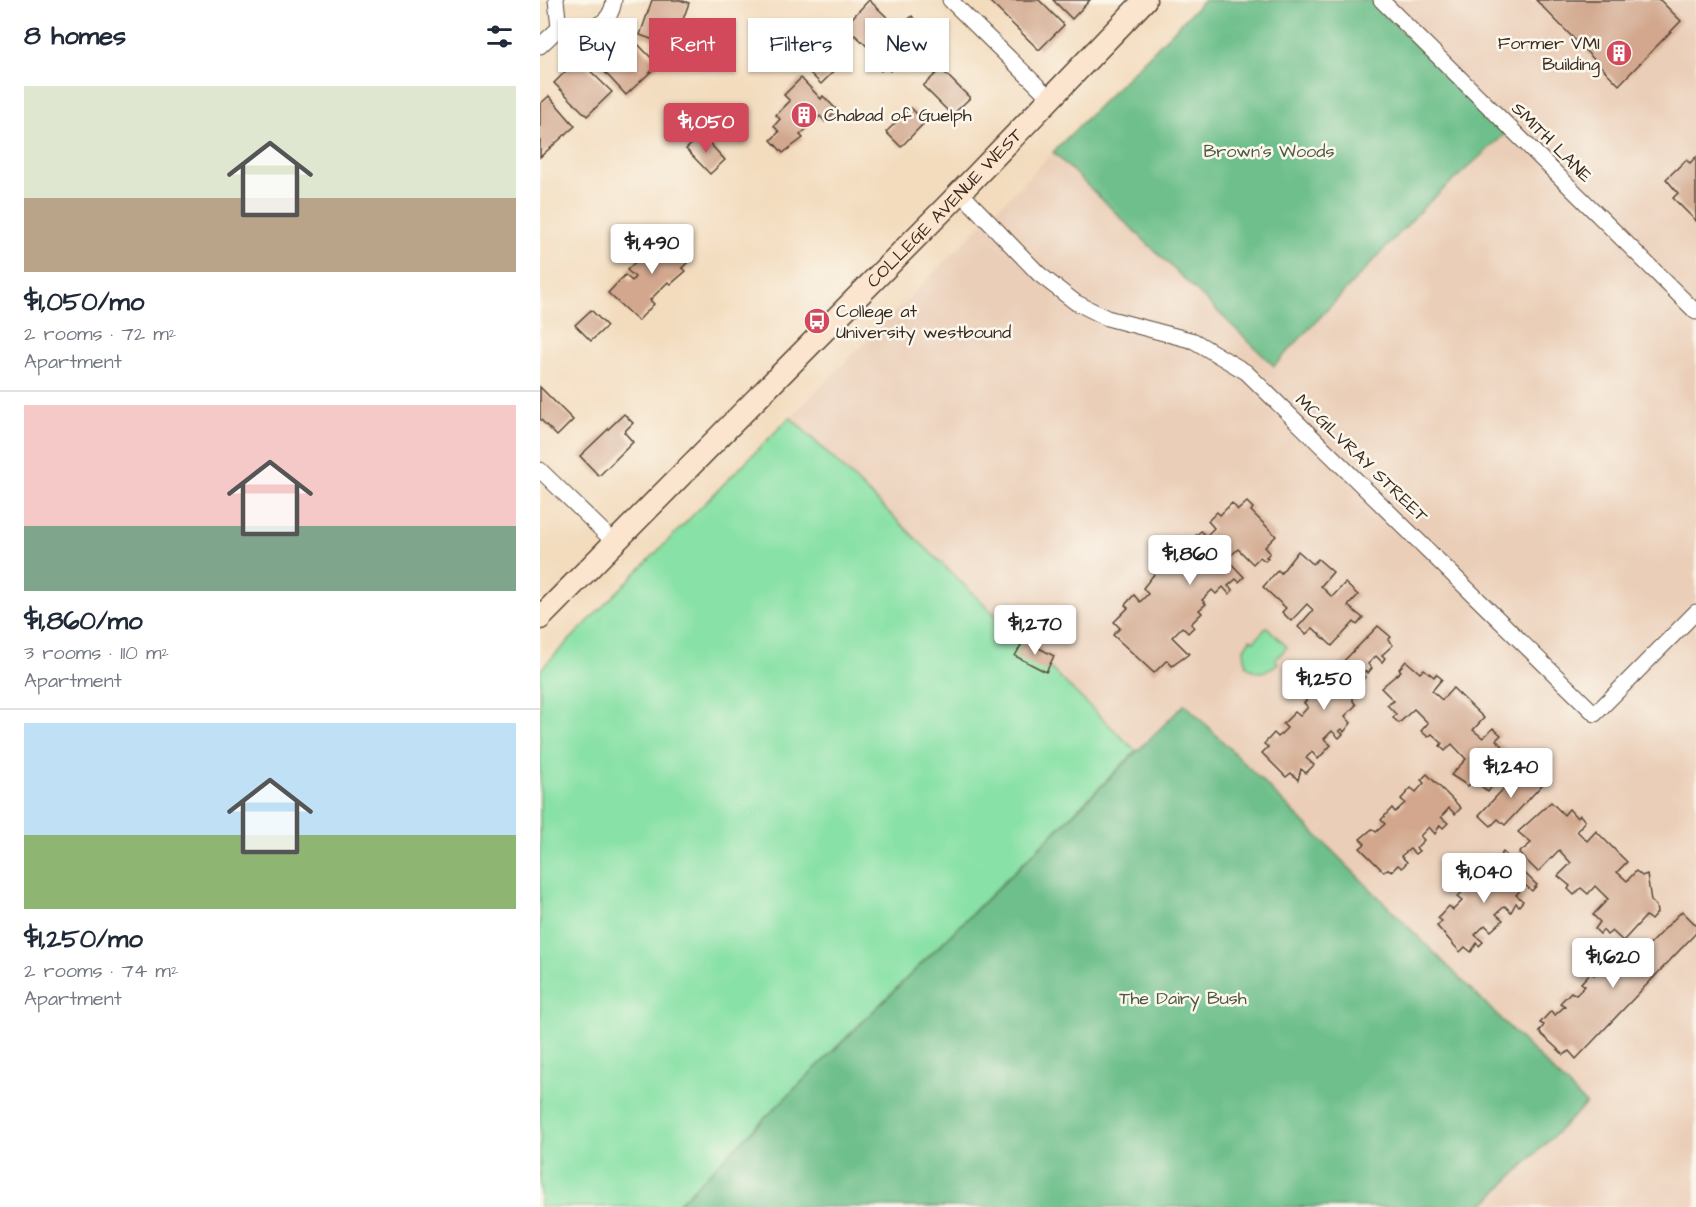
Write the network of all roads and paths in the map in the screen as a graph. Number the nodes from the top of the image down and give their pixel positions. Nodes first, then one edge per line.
1 (556, 0) edge
2 (614, 0) edge
3 (950, 0) edge
4 (1145, 0) edge
5 (1381, 0) edge
6 (559, 18) edge
7 (608, 18) edge
8 (558, 30) edge
9 (540, 46) edge
10 (1050, 98) junction
11 (960, 192) junction
12 (1696, 312) edge
13 (540, 470) edge
14 (614, 542) junction
15 (1696, 612) edge
16 (540, 618) edge

1 - 6 street
2 - 7 street
3 - 10 street
4 - 10 main road, COLLEGE AVENUE WEST
5 - 12 street, SMITH LANE
8 - 9 street
10 - 11 main road, COLLEGE AVENUE WEST
11 - 14 main road, COLLEGE AVENUE WEST
11 - 15 street, MCGILVRAY STREET
13 - 14 street
14 - 16 main road, COLLEGE AVENUE WEST

